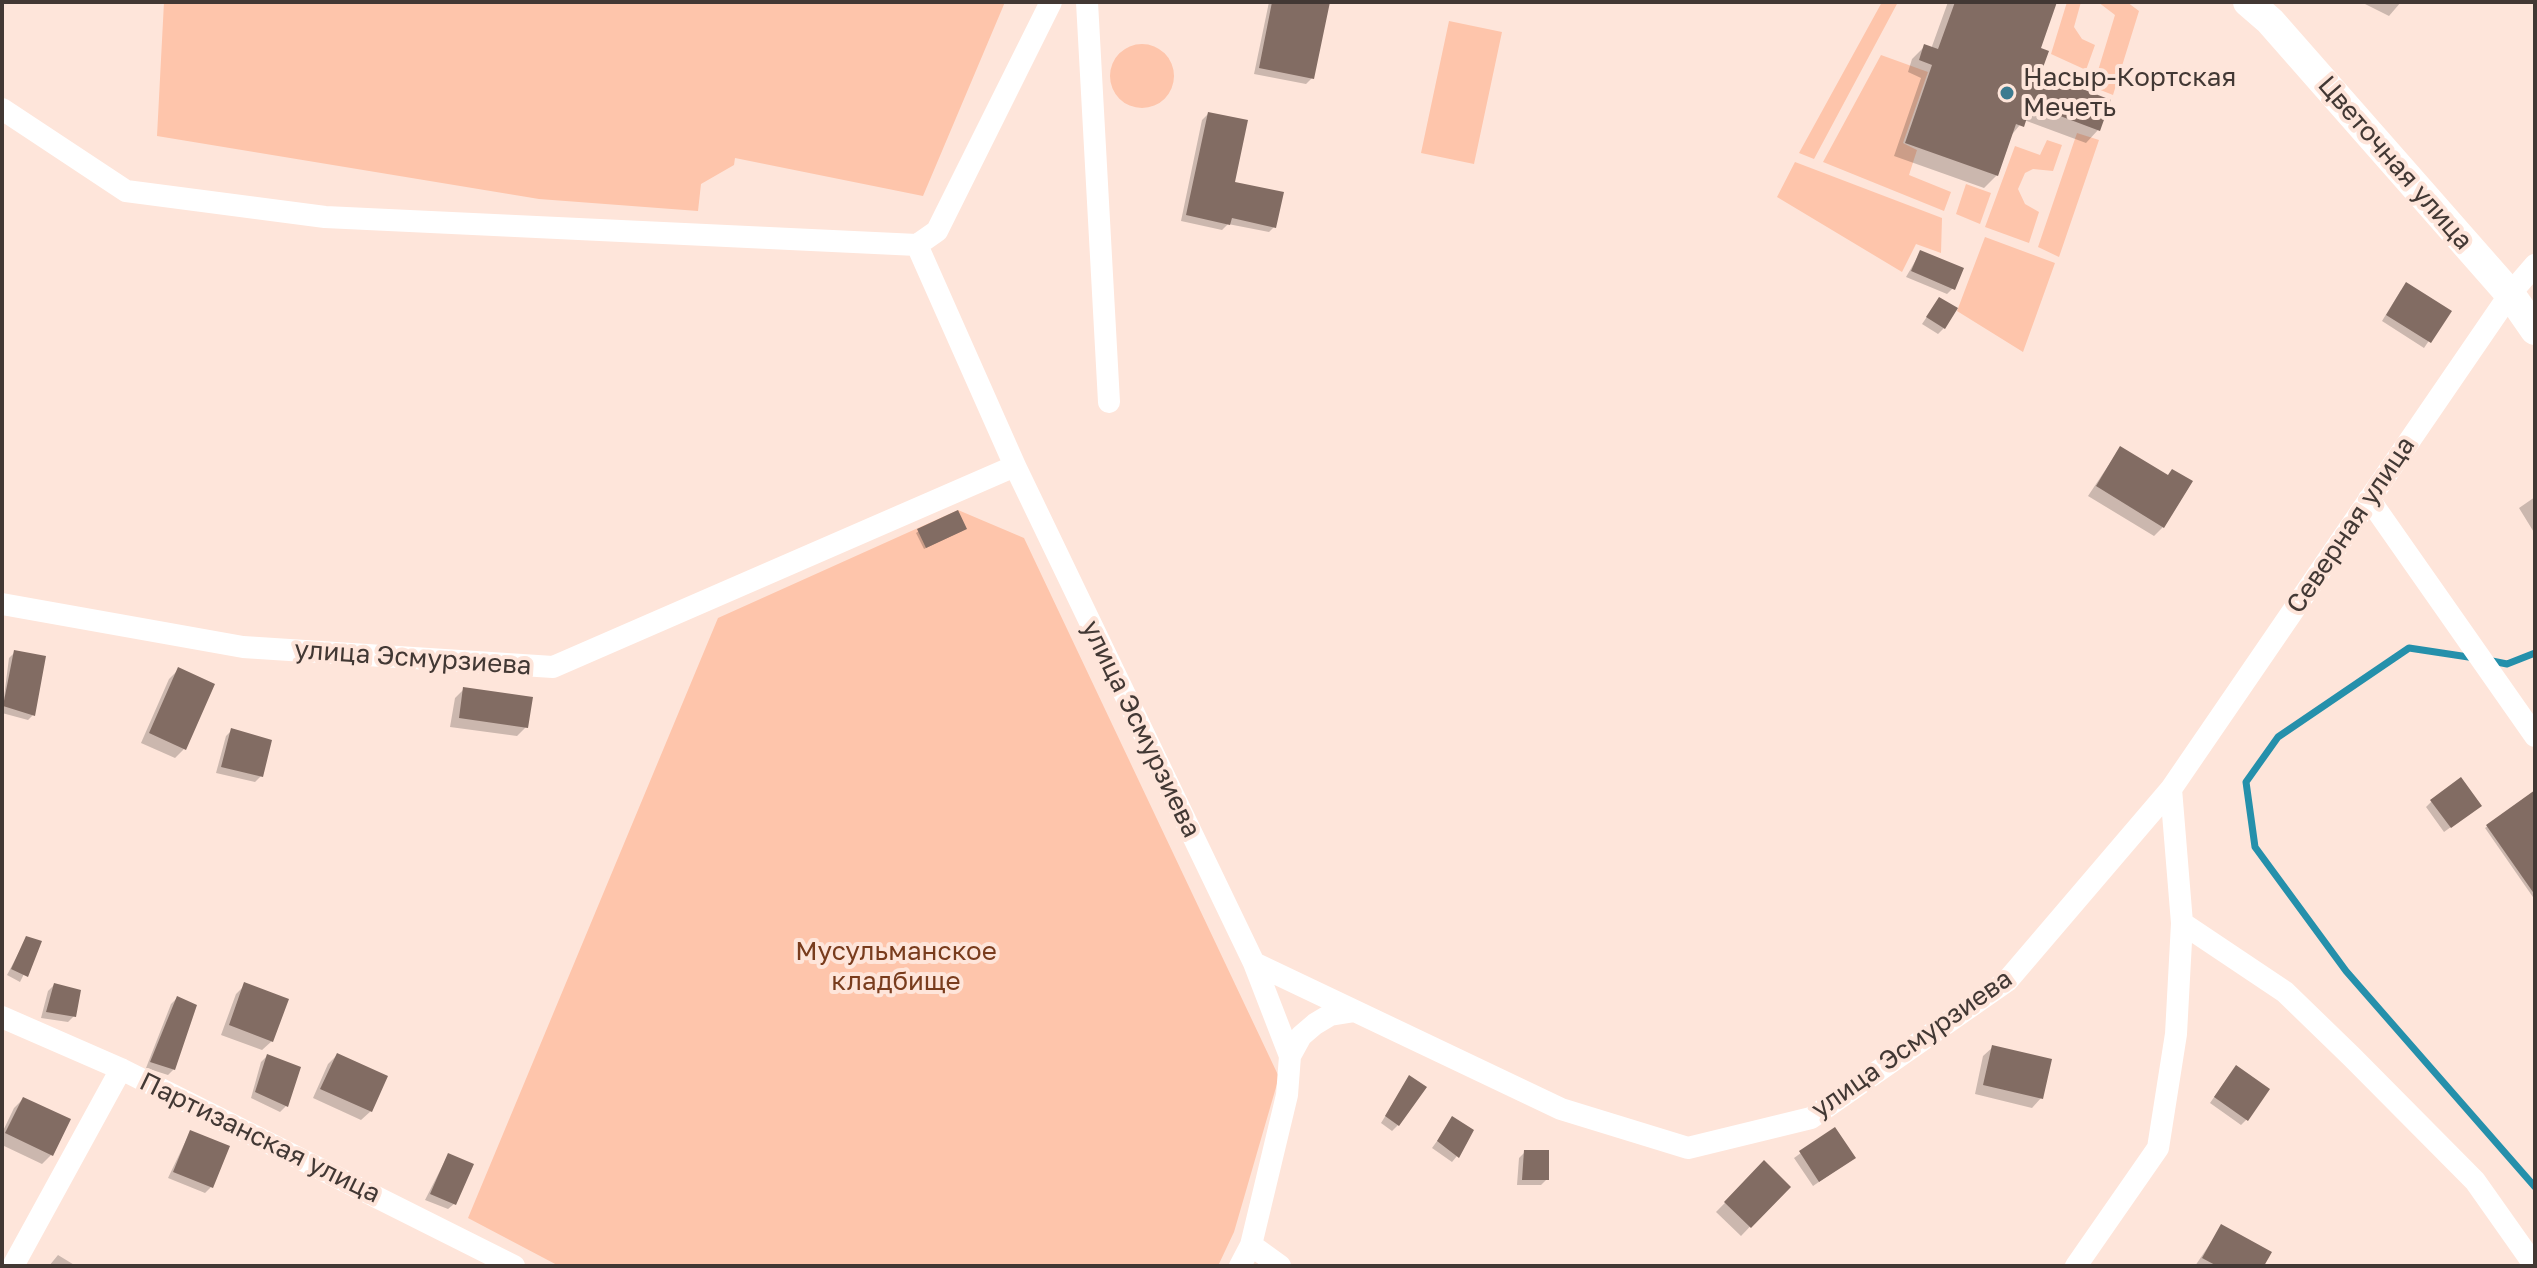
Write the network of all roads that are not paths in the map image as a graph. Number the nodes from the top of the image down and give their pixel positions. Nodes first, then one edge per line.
1 (1051, 2) edge
2 (1087, 2) edge
3 (2248, 2) edge
4 (2, 109) edge
5 (917, 245) junction
6 (2535, 265) edge
7 (2510, 294) junction
8 (2535, 330) edge
9 (1109, 402) dead end
10 (1015, 466) junction
11 (2369, 499) junction
12 (2, 604) edge
13 (2535, 736) edge
14 (2171, 789) junction
15 (2182, 923) junction
16 (1254, 963) junction
17 (1355, 1011) junction
18 (2, 1017) edge
19 (1290, 1056) junction
20 (121, 1069) junction
21 (1251, 1245) junction
22 (13, 1266) edge
23 (514, 1266) edge
24 (1240, 1266) edge
25 (1280, 1266) edge
26 (2076, 1266) edge
27 (2535, 1266) edge

1 - 5 street
2 - 9 street
3 - 7 street, Цветочная улица
4 - 5 street
5 - 10 street
6 - 7 street, Северная улица
7 - 8 street, Цветочная улица
7 - 11 street, Северная улица
10 - 12 street, улица Эсмурзиева
10 - 16 street, улица Эсмурзиева
11 - 13 street
11 - 14 street, Северная улица
14 - 15 street
14 - 17 street, улица Эсмурзиева
15 - 26 street
15 - 27 street
16 - 17 street, улица Эсмурзиева
16 - 19 street
17 - 19 street
18 - 20 street, Партизанская улица
19 - 21 street
20 - 22 street
20 - 23 street, Партизанская улица
21 - 24 street
21 - 25 street

